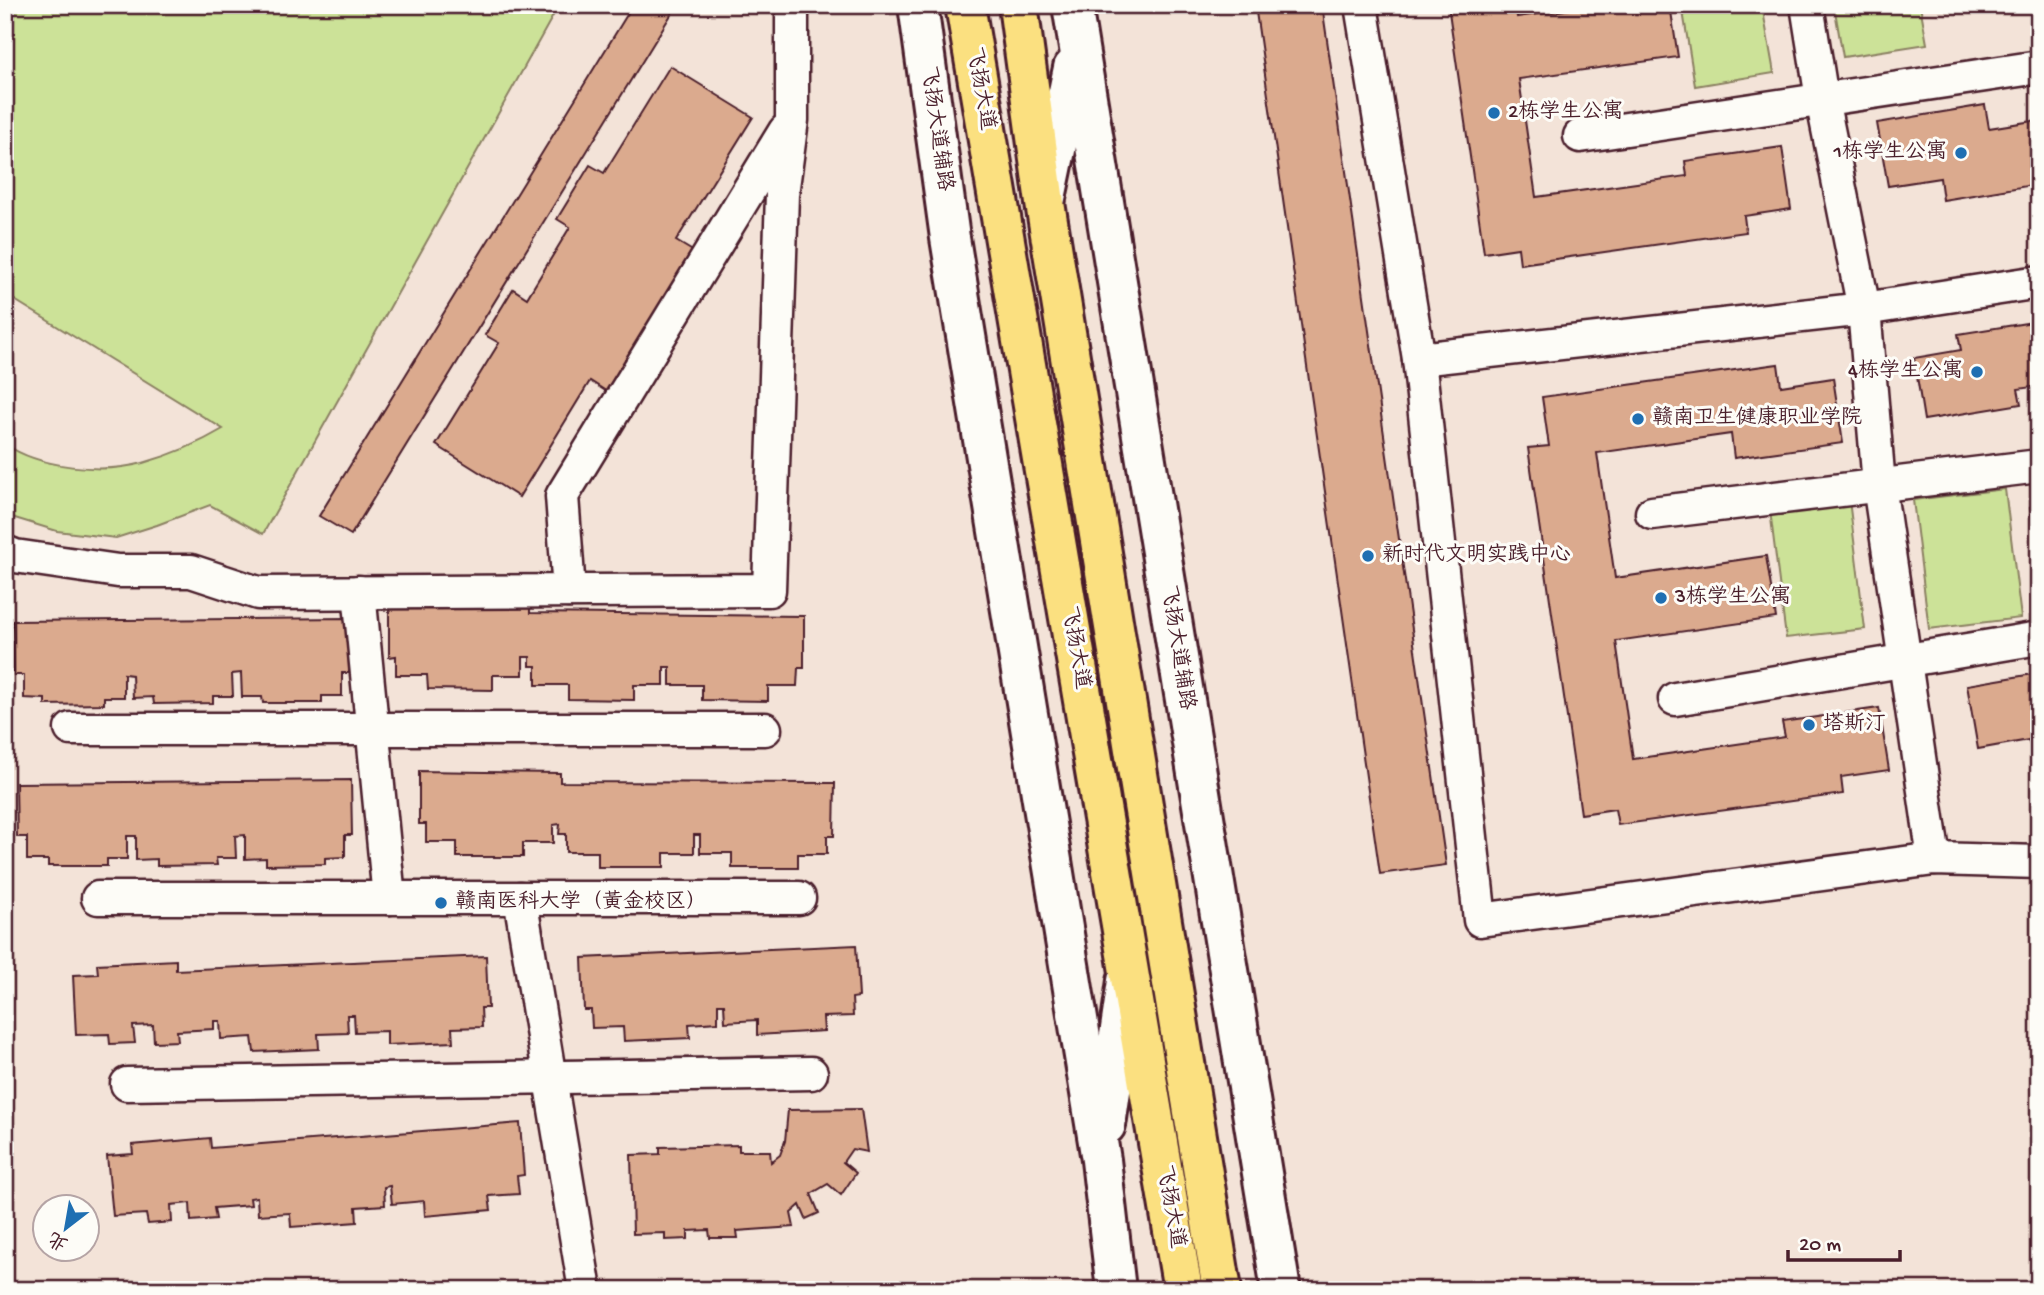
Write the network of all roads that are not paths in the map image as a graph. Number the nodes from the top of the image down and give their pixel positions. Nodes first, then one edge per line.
1 (792, 5) edge
2 (918, 5) edge
3 (965, 5) edge
4 (1018, 5) edge
5 (1072, 5) edge
6 (1361, 5) edge
7 (1807, 5) edge
8 (1078, 46) junction
9 (2039, 67) edge
10 (1822, 99) junction
11 (792, 120) junction
12 (1580, 136) dead end
13 (1045, 203) junction
14 (2039, 282) edge
15 (1864, 309) junction
16 (1419, 359) junction
17 (2039, 466) edge
18 (1879, 485) junction
19 (1652, 513) dead end
20 (5, 552) edge
21 (569, 591) junction
22 (359, 592) junction
23 (2039, 638) edge
24 (1905, 661) junction
25 (1675, 699) dead end
26 (71, 729) dead end
27 (372, 729) junction
28 (765, 729) dead end
29 (1934, 859) junction
30 (2039, 862) edge
31 (98, 898) dead end
32 (389, 898) junction
33 (520, 898) junction
34 (799, 898) dead end
35 (1129, 972) junction
36 (811, 1073) dead end
37 (549, 1077) junction
38 (127, 1084) dead end
39 (1101, 1160) junction
40 (585, 1290) edge
41 (1115, 1290) edge
42 (1183, 1290) edge
43 (1222, 1290) edge
44 (1281, 1290) edge

1 - 11 street
2 - 39 street, 飞扬大道辅路
3 - 35 main road, 飞扬大道
4 - 13 main road, 飞扬大道
5 - 8 street, 飞扬大道辅路
6 - 16 street
7 - 10 street
8 - 13 street
8 - 44 street, 飞扬大道辅路
9 - 10 street
10 - 12 street
10 - 15 street
11 - 21 street
11 - 21 street
13 - 43 main road, 飞扬大道
14 - 15 street
15 - 16 street
15 - 18 street
16 - 29 street
17 - 18 street
18 - 19 street
18 - 24 street
20 - 22 street
21 - 22 street
22 - 27 street
23 - 24 street
24 - 25 street
24 - 29 street
26 - 27 street
27 - 28 street
27 - 32 street
29 - 30 street
31 - 32 street
32 - 33 street
33 - 34 street
33 - 37 street
35 - 39 street
35 - 42 main road, 飞扬大道
36 - 37 street
37 - 38 street
37 - 40 street
39 - 41 street, 飞扬大道辅路

